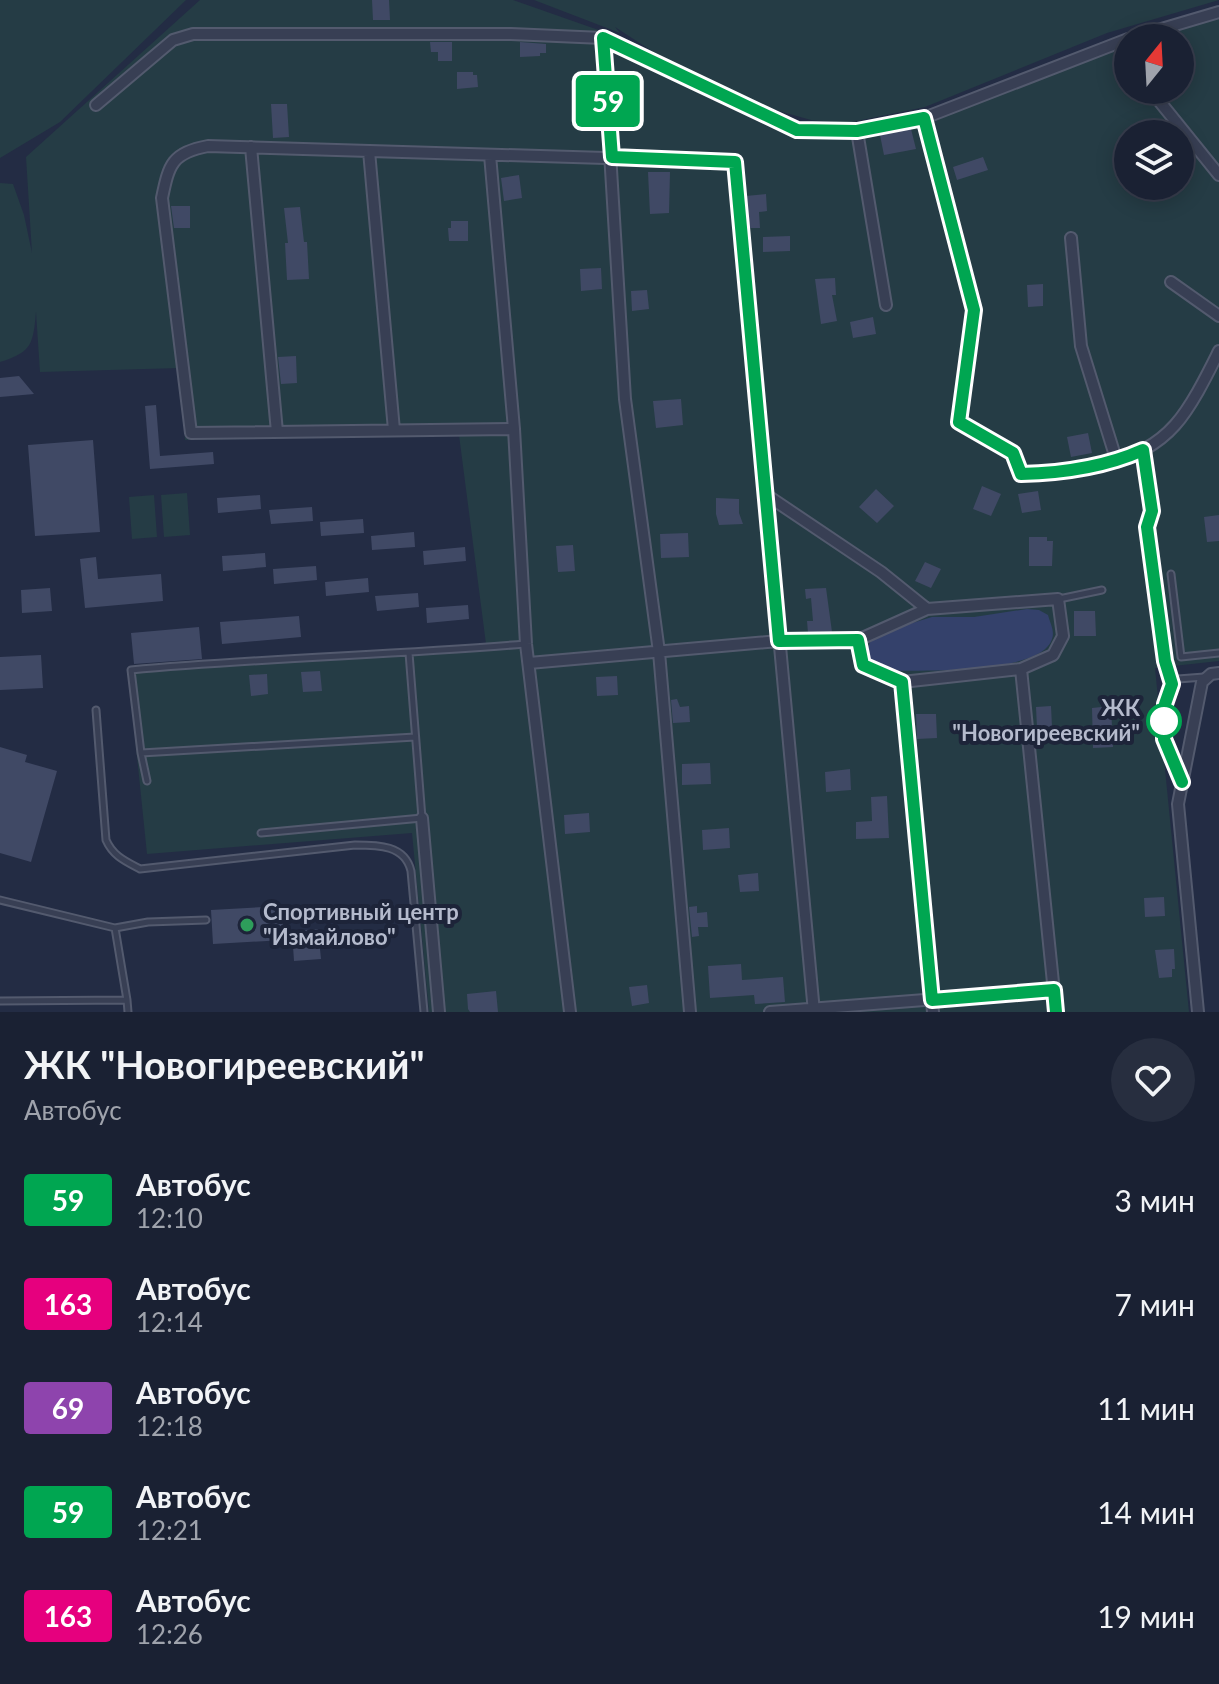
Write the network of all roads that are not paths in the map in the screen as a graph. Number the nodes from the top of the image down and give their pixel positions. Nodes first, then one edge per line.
1 (1219, 12) edge
2 (1177, 24) edge
3 (603, 38) junction
4 (1114, 44) edge
5 (1162, 104) edge
6 (96, 105) dead end
7 (924, 118) junction
8 (857, 131) junction
9 (251, 147) junction
10 (369, 151) junction
11 (490, 155) junction
12 (612, 157) junction
13 (1219, 175) edge
14 (1071, 238) dead end
15 (1171, 282) dead end
16 (886, 305) dead end
17 (1219, 316) edge
18 (1219, 351) edge
19 (514, 429) junction
20 (394, 430) junction
21 (277, 432) junction
22 (1143, 450) junction
23 (1117, 462) junction
24 (765, 494) junction
25 (1171, 574) dead end
26 (1102, 590) dead end
27 (1058, 599) junction
28 (927, 609) junction
29 (858, 640) junction
30 (779, 641) junction
31 (526, 644) junction
32 (659, 652) junction
33 (409, 653) junction
34 (1219, 653) edge
35 (529, 663) junction
36 (1021, 669) junction
37 (1219, 673) edge
38 (1205, 677) junction
39 (902, 682) junction
40 (1172, 684) junction
41 (96, 710) dead end
42 (415, 737) junction
43 (141, 753) junction
44 (147, 781) dead end
45 (1182, 782) junction
46 (422, 818) junction
47 (261, 833) dead end
48 (0, 900) edge
49 (206, 920) dead end
50 (115, 928) junction
51 (1054, 990) junction
52 (127, 1000) junction
53 (932, 1000) junction
54 (0, 1001) edge
55 (814, 1010) edge
56 (128, 1012) edge
57 (424, 1012) edge
58 (439, 1012) edge
59 (570, 1012) edge
60 (690, 1012) edge
61 (770, 1012) edge
62 (933, 1012) edge
63 (1056, 1012) edge
64 (1198, 1012) edge

1 - 2 street
3 - 6 street
3 - 8 street
3 - 12 street
4 - 7 street
5 - 13 street
7 - 8 street
7 - 23 street
8 - 16 street
9 - 10 street
9 - 21 street
9 - 21 street
10 - 11 street
10 - 20 street
11 - 12 street
11 - 19 street
12 - 24 street
12 - 32 street
14 - 23 street
15 - 17 street
18 - 22 street
19 - 20 street
19 - 31 street
20 - 21 street
22 - 23 street
22 - 40 lane
24 - 28 street
24 - 30 street
25 - 34 lane
26 - 27 lane
27 - 28 street
27 - 36 street
28 - 29 street
29 - 30 street
29 - 39 street
30 - 32 street
30 - 55 street
31 - 33 lane
31 - 35 street
32 - 35 street
32 - 60 street
33 - 42 lane
33 - 43 lane
35 - 59 street
36 - 39 street
36 - 51 street
37 - 38 street
38 - 40 lane
38 - 45 street
39 - 53 street
40 - 45 lane
41 - 57 lane
42 - 43 lane
42 - 46 lane
43 - 44 lane
45 - 64 street
46 - 47 lane
46 - 58 street
48 - 50 lane
49 - 50 lane
50 - 52 lane
51 - 53 street
51 - 63 street
52 - 54 lane
52 - 56 lane
53 - 55 street
53 - 62 street
55 - 61 street

